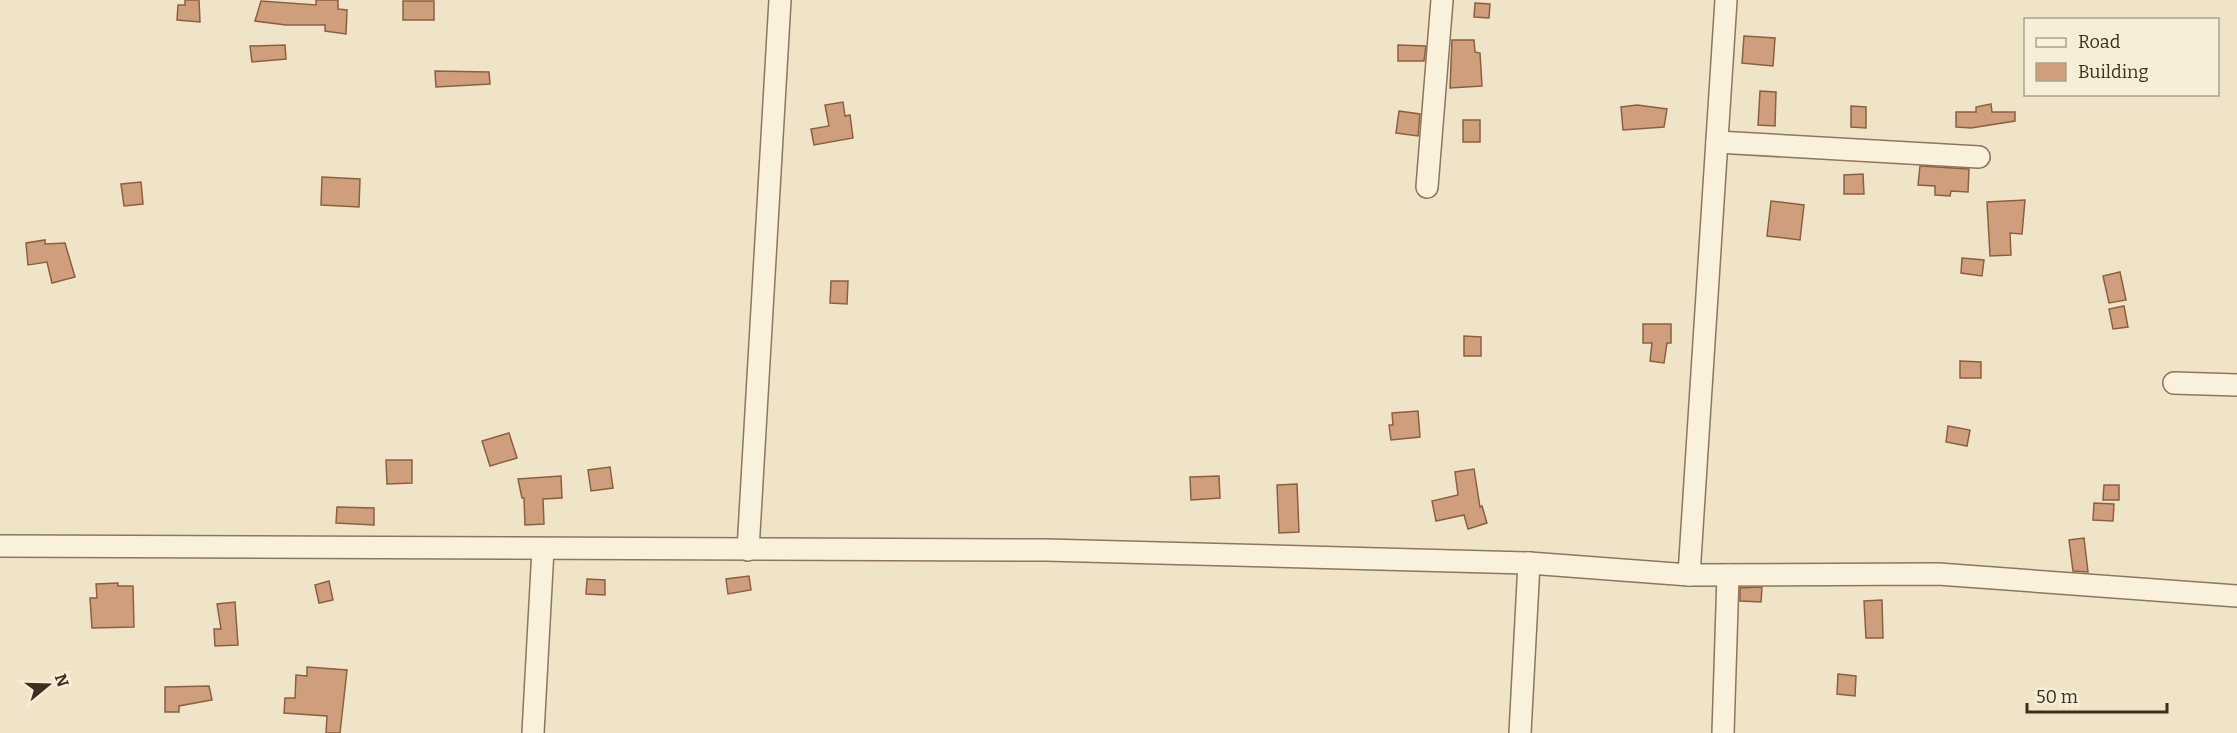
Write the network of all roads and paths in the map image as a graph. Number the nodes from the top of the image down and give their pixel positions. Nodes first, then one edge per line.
1 (780, 0) edge
2 (1442, 0) edge
3 (1726, 0) edge
4 (1717, 142) junction
5 (1979, 157) dead end
6 (1427, 187) dead end
7 (2174, 383) dead end
8 (2237, 385) edge
9 (0, 546) edge
10 (543, 549) junction
11 (748, 550) junction
12 (1529, 563) junction
13 (1689, 575) junction
14 (1728, 575) junction
15 (2237, 596) edge
16 (533, 733) edge
17 (1520, 733) edge
18 (1723, 733) edge

1 - 11 street
2 - 6 street
3 - 4 street
4 - 5 street
4 - 13 street
7 - 8 street
9 - 10 street
10 - 11 street
10 - 16 street
11 - 12 street
12 - 13 street
12 - 17 street
13 - 14 street
14 - 15 street
14 - 18 street

